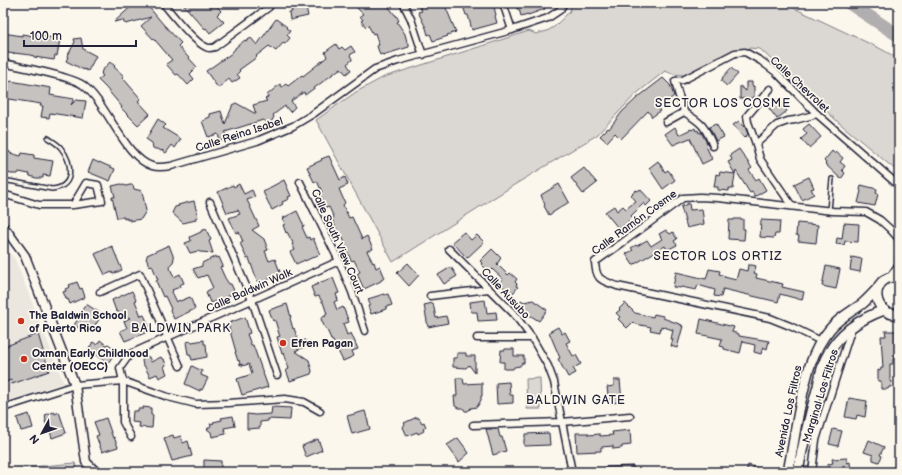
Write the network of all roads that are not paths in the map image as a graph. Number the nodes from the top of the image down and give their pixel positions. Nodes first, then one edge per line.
1 (163, 3) edge
2 (271, 3) edge
3 (403, 3) edge
4 (503, 3) edge
5 (564, 3) edge
6 (512, 30) junction
7 (424, 55) junction
8 (3, 63) edge
9 (770, 89) dead end
10 (684, 112) junction
11 (817, 114) junction
12 (666, 122) dead end
13 (48, 138) dead end
14 (756, 144) junction
15 (713, 146) dead end
16 (832, 179) dead end
17 (3, 180) edge
18 (300, 182) dead end
19 (899, 189) edge
20 (3, 194) edge
21 (210, 202) dead end
22 (72, 205) junction
23 (792, 206) junction
24 (829, 210) junction
25 (3, 227) edge
26 (899, 239) edge
27 (449, 249) dead end
28 (339, 261) junction
29 (899, 264) edge
30 (894, 277) edge
31 (878, 287) junction
32 (489, 289) junction
33 (100, 292) dead end
34 (430, 296) dead end
35 (252, 300) junction
36 (884, 310) junction
37 (899, 314) edge
38 (852, 327) junction
39 (365, 331) dead end
40 (168, 337) junction
41 (478, 338) dead end
42 (532, 338) junction
43 (821, 341) junction
44 (180, 366) dead end
45 (277, 375) dead end
46 (123, 381) junction
47 (75, 386) junction
48 (3, 408) edge
49 (320, 411) dead end
50 (630, 416) dead end
51 (562, 422) junction
52 (473, 425) dead end
53 (131, 437) dead end
54 (97, 472) edge
55 (572, 472) edge
56 (788, 472) edge
57 (798, 472) edge
58 (812, 472) edge

1 - 2 street
3 - 7 street
4 - 6 street
5 - 6 street, Calle Reina Isabel
6 - 7 street, Calle Reina Isabel
7 - 8 street, Calle Reina Isabel
9 - 14 street
10 - 11 street, Calle Chevrolet
10 - 12 street
10 - 15 street
11 - 14 street
11 - 19 street, Calle Chevrolet
13 - 17 lane
14 - 23 street
16 - 24 lane
18 - 28 street, Calle South View Court
20 - 22 street
21 - 35 street
22 - 22 street
23 - 24 street, Calle Ramón Cosme
23 - 43 street, Calle Ramón Cosme
24 - 26 street, Calle Ramón Cosme
25 - 47 street
27 - 32 street, Calle Ausubo
28 - 35 street, Calle Baldwin Walk
28 - 39 street, Calle South View Court
29 - 30 street
30 - 31 main road, Avenida Los Filtros
31 - 36 main road
31 - 43 main road, Avenida Los Filtros
32 - 34 street
32 - 42 street, Calle Ausubo
33 - 40 street
35 - 40 street, Calle Baldwin Walk
35 - 45 street
36 - 37 main road
36 - 38 main road, Avenida Los Filtros
38 - 57 main road, Avenida Los Filtros
38 - 58 street, Marginal Los Filtros
40 - 44 street
40 - 46 street, Calle Baldwin Walk
41 - 42 street
42 - 51 street, Calle Ausubo
43 - 56 main road, Avenida Los Filtros
46 - 47 street
46 - 49 street
46 - 53 street, Calle Baldwin Walk
47 - 48 street
47 - 54 street
50 - 51 street
51 - 52 street
51 - 55 street, Calle Ausubo

